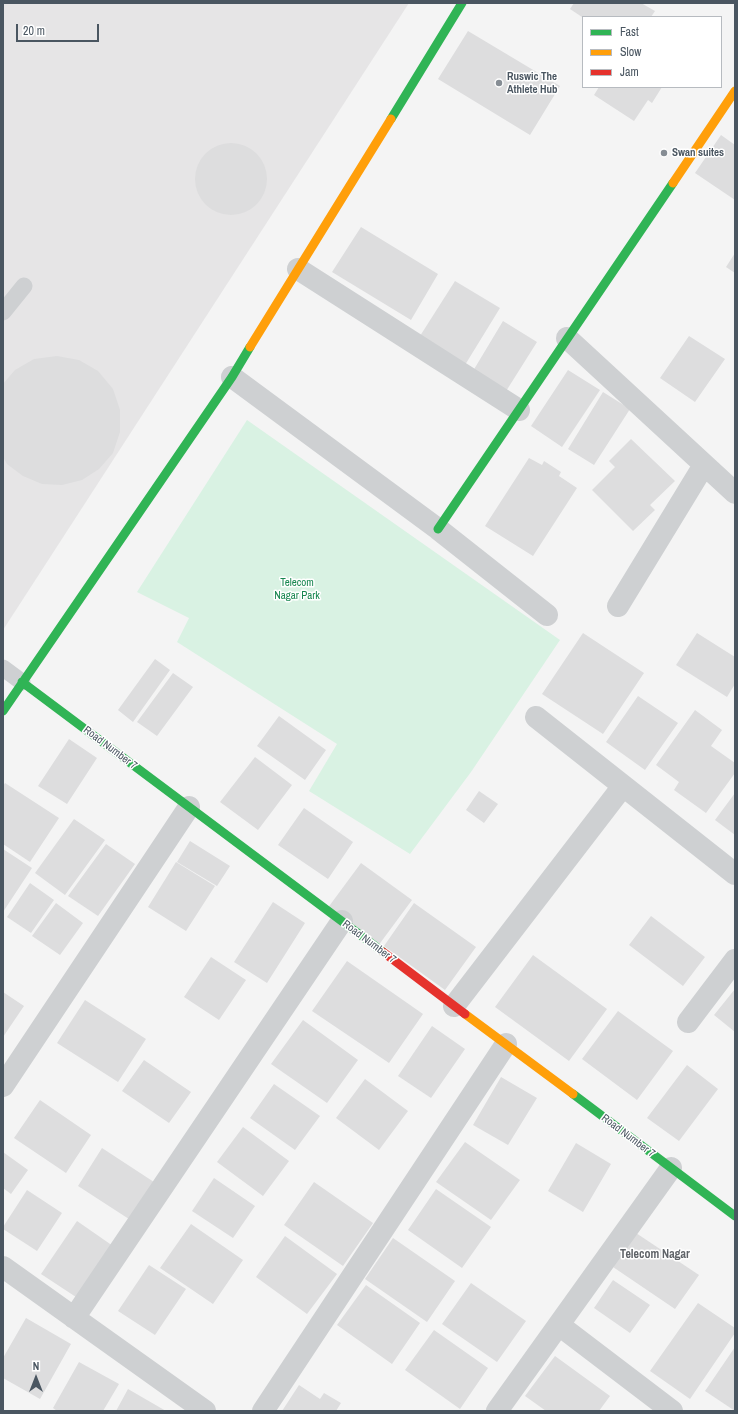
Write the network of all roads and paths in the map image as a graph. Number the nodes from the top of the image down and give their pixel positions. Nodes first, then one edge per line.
1 (462, 3) edge
2 (735, 91) edge
3 (298, 269) junction
4 (24, 286) dead end
5 (3, 312) edge
6 (567, 338) junction
7 (232, 376) junction
8 (518, 410) junction
9 (704, 464) junction
10 (735, 493) edge
11 (438, 530) junction
12 (618, 606) dead end
13 (547, 615) dead end
14 (3, 668) edge
15 (22, 682) junction
16 (3, 711) edge
17 (536, 717) dead end
18 (623, 786) junction
19 (189, 807) junction
20 (735, 874) edge
21 (342, 921) junction
22 (735, 960) edge
23 (454, 1006) junction
24 (688, 1022) dead end
25 (506, 1044) junction
26 (3, 1086) edge
27 (672, 1168) junction
28 (735, 1216) edge
29 (3, 1267) edge
30 (74, 1318) junction
31 (559, 1325) junction
32 (205, 1411) edge
33 (263, 1411) edge
34 (497, 1411) edge
35 (672, 1411) edge

1 - 3 street
2 - 6 street
3 - 7 street
3 - 8 street
4 - 5 lane
6 - 8 street
6 - 9 street
7 - 11 street
7 - 15 street
8 - 11 street
9 - 10 street
9 - 12 street
11 - 13 street
14 - 15 lane, Road Number 7
15 - 16 street
15 - 19 street, Road Number 7
17 - 18 street
18 - 20 street
18 - 23 street
19 - 21 street, Road Number 7
19 - 26 street
21 - 23 street, Road Number 7
21 - 30 street
22 - 24 street
23 - 25 street, Road Number 7
25 - 27 street, Road Number 7
25 - 33 street
27 - 28 street, Road Number 7
27 - 31 street
29 - 30 street
30 - 32 street
31 - 34 street
31 - 35 street

